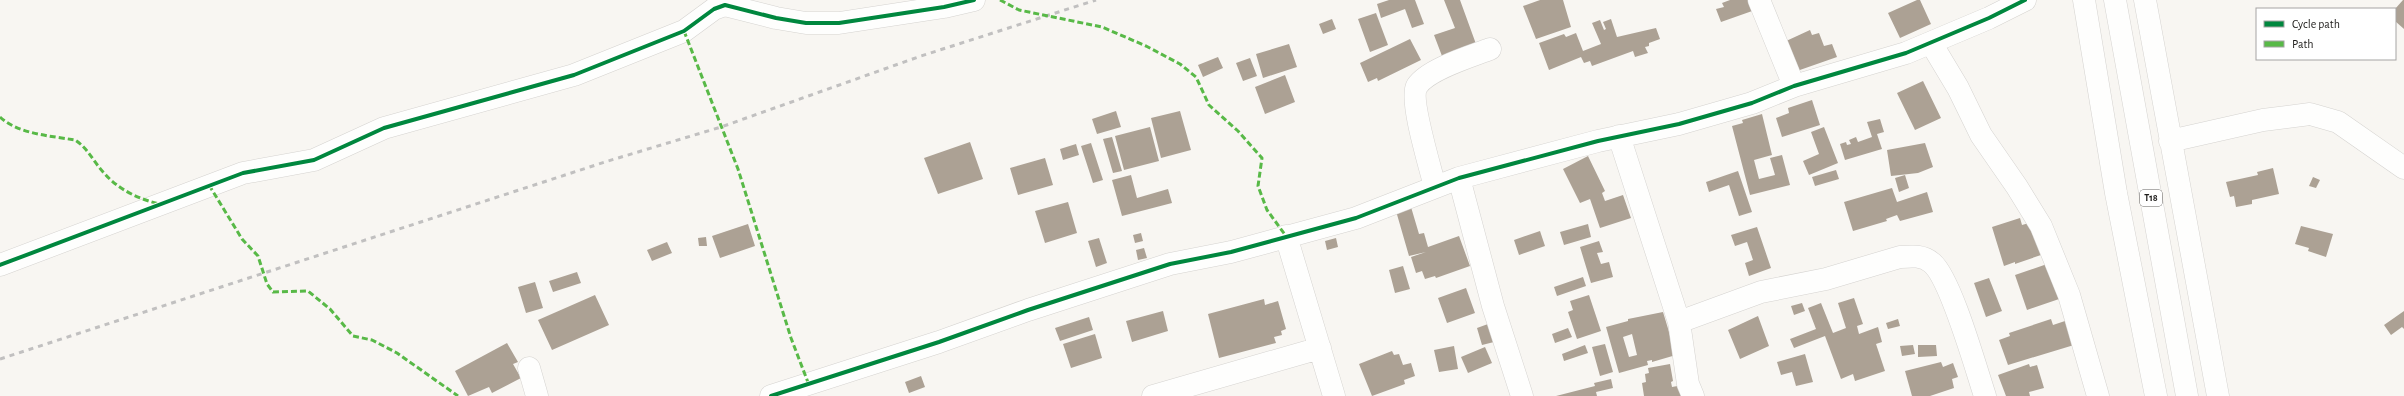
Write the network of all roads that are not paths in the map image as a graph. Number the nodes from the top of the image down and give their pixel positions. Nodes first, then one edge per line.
1 (974, 0) edge
2 (1759, 0) edge
3 (2025, 0) edge
4 (2084, 0) edge
5 (2145, 0) edge
6 (2120, 2) edge
7 (1931, 43) junction
8 (1490, 49) dead end
9 (1794, 86) junction
10 (1619, 136) junction
11 (2170, 142) junction
12 (2404, 168) edge
13 (1459, 178) junction
14 (1435, 187) junction
15 (1286, 236) junction
16 (0, 265) edge
17 (1679, 322) junction
18 (1320, 348) junction
19 (529, 368) dead end
20 (1520, 395) edge
21 (537, 396) edge
22 (772, 396) edge
23 (1153, 396) edge
24 (1334, 396) edge
25 (1692, 396) edge
26 (1985, 396) edge
27 (2098, 396) edge
28 (2156, 396) edge
29 (2187, 396) edge
30 (2218, 396) edge

1 - 16 street
2 - 9 street
3 - 7 street
4 - 28 street
5 - 11 street
6 - 29 street, T18
7 - 9 street
7 - 27 street
8 - 14 street
9 - 10 street
10 - 13 street
10 - 17 street
11 - 12 street
11 - 30 street
13 - 14 street
13 - 20 street
14 - 15 street
15 - 18 street
15 - 22 street
17 - 25 street
17 - 26 street
18 - 23 street
18 - 24 street
19 - 21 street

